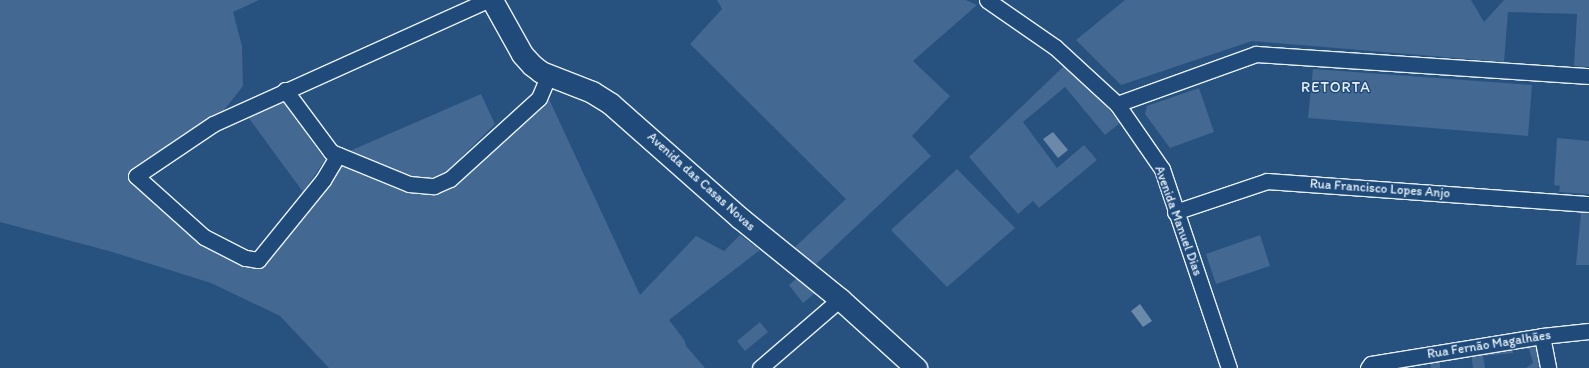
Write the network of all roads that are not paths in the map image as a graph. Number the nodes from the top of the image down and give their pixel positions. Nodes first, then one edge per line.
1 (488, 0) edge
2 (492, 0) edge
3 (987, 0) edge
4 (549, 75) junction
5 (1589, 76) edge
6 (285, 90) junction
7 (1117, 104) junction
8 (338, 155) junction
9 (1589, 204) edge
10 (1175, 212) junction
11 (840, 299) junction
12 (1589, 331) edge
13 (1542, 336) junction
14 (914, 367) edge
15 (760, 368) edge
16 (1229, 368) edge
17 (1368, 368) edge
18 (1548, 368) edge

1 - 6 street
2 - 4 street, Avenida das Casas Novas
3 - 7 street, Avenida Manuel Dias
4 - 8 street
4 - 11 street, Avenida das Casas Novas
5 - 7 street
6 - 8 street
6 - 8 street
7 - 10 street, Avenida Manuel Dias
9 - 10 street, Rua Francisco Lopes Anjo
10 - 16 street, Avenida Manuel Dias
11 - 14 street, Avenida das Casas Novas
11 - 15 street
12 - 13 street, Rua Fernão Magalhães
13 - 17 street, Rua Fernão Magalhães
13 - 18 street

